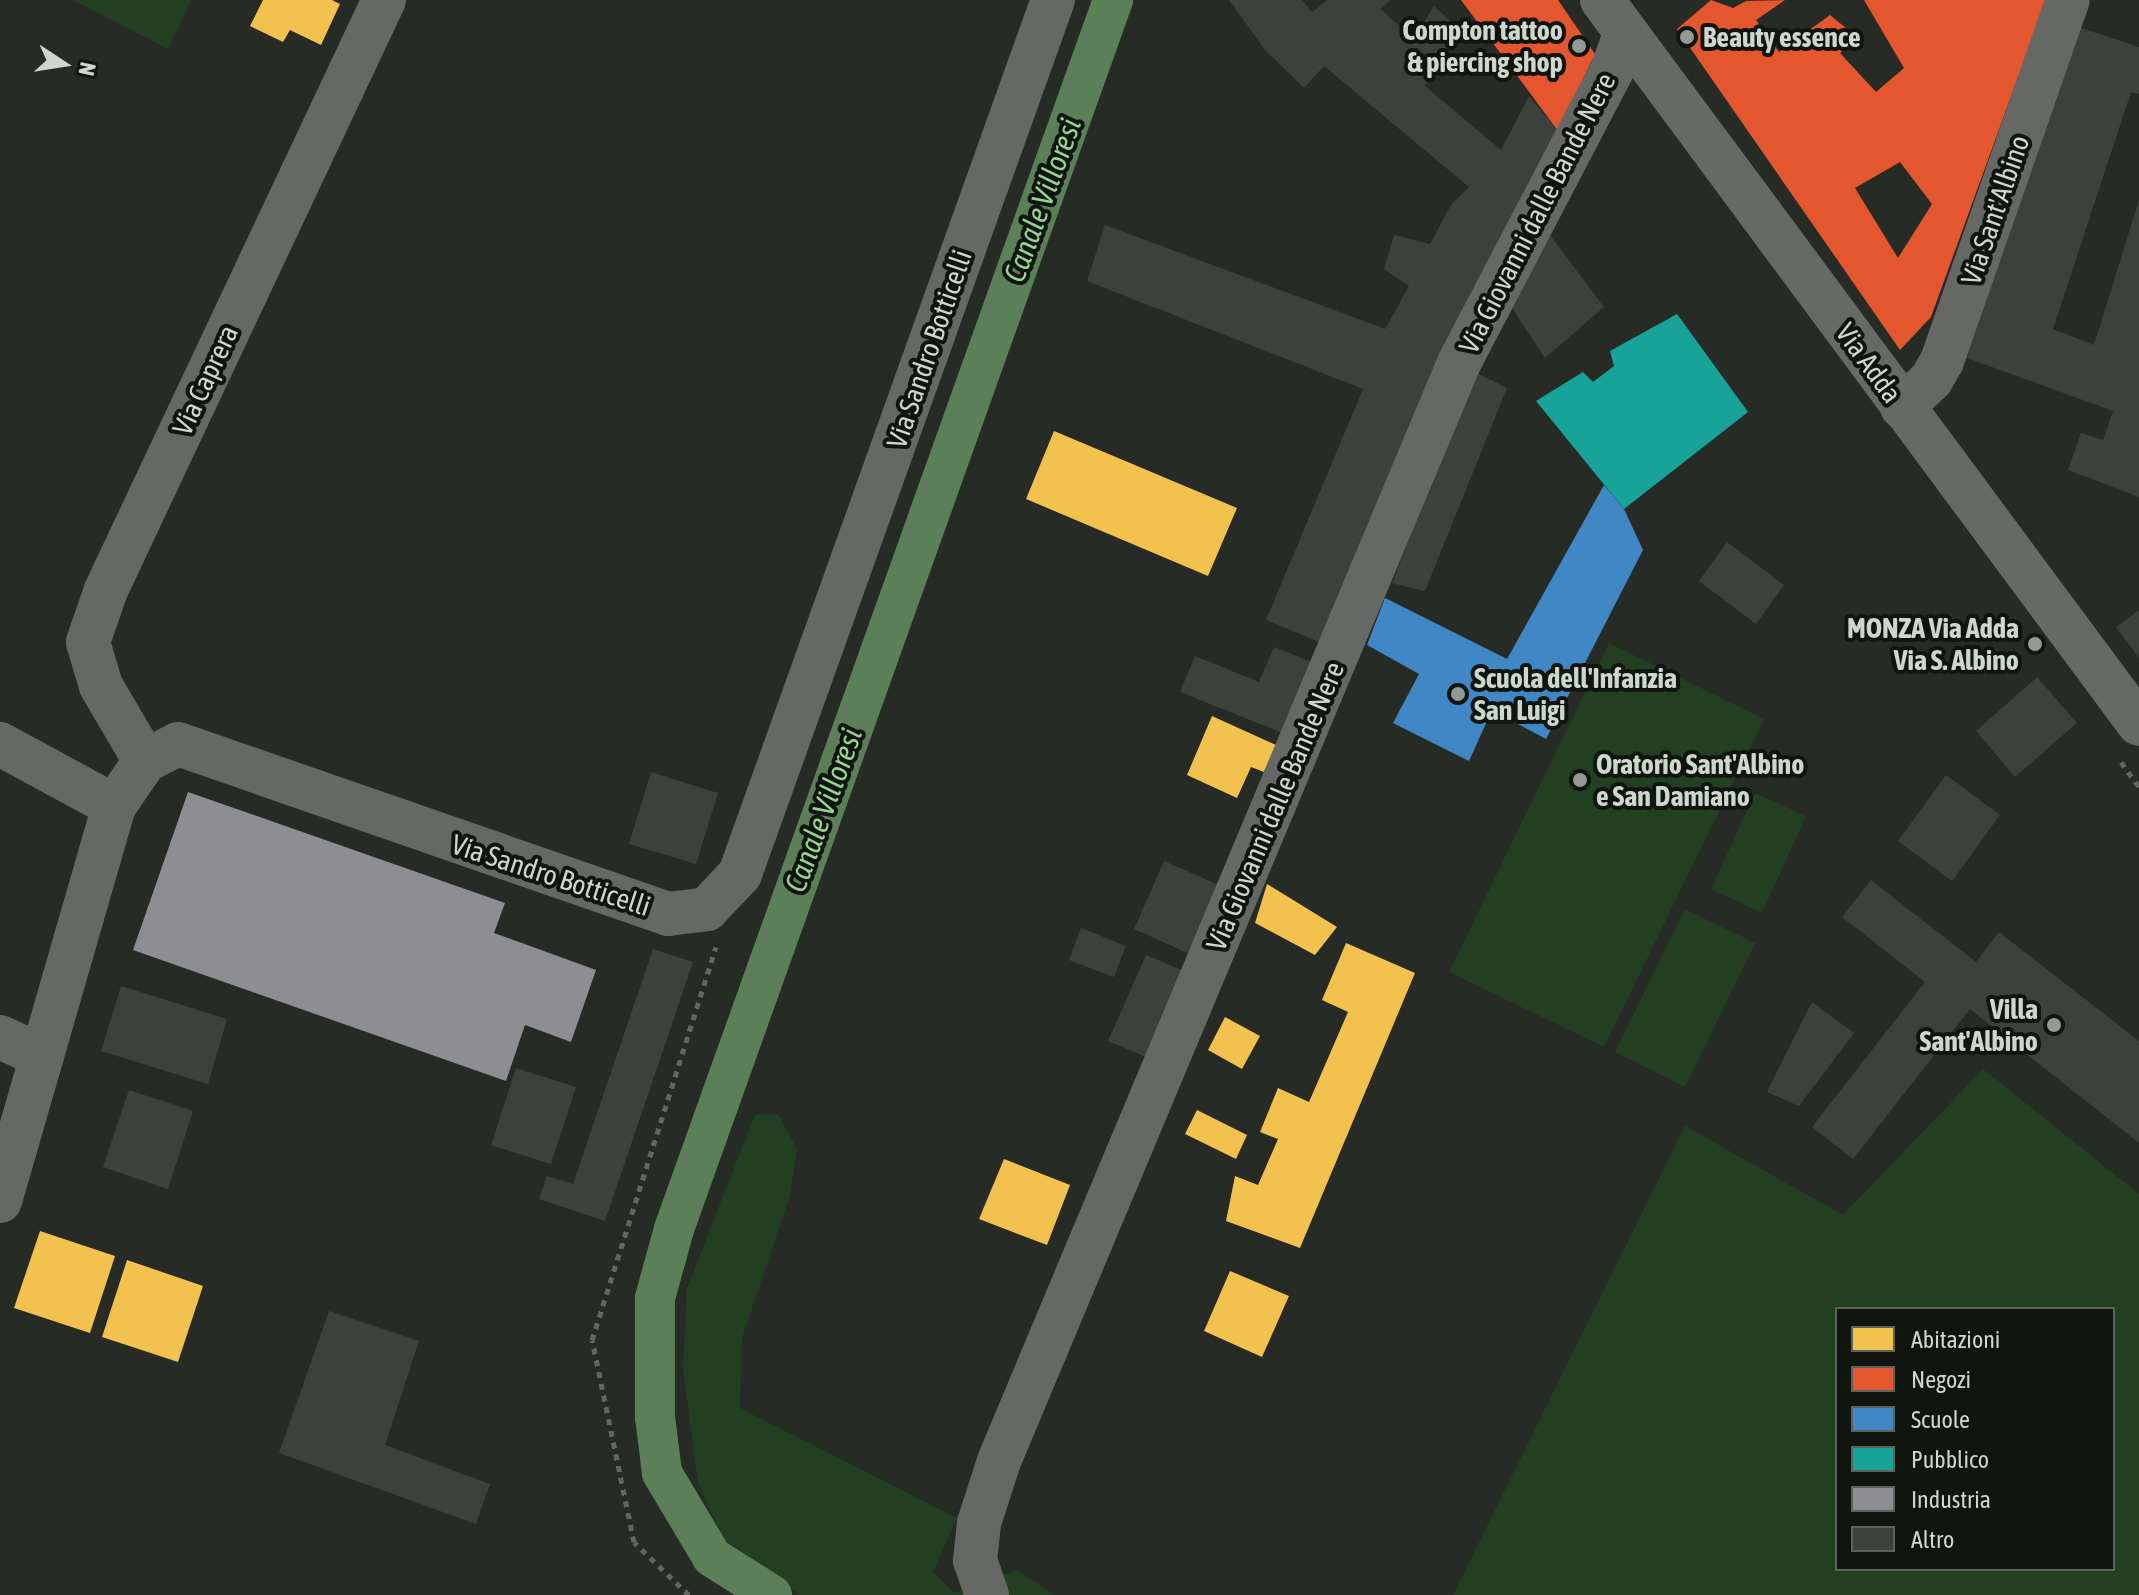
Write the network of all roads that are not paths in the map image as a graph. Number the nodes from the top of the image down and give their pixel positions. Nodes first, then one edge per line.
1 (384, 0) edge
2 (1053, 0) edge
3 (2068, 0) edge
4 (1614, 16) edge
5 (1902, 407) junction
6 (2139, 724) edge
7 (0, 744) edge
8 (145, 761) junction
9 (114, 806) junction
10 (0, 1037) edge
11 (42, 1056) junction
12 (0, 1201) edge
13 (987, 1595) edge

1 - 8 street, Via Caprera
2 - 8 street, Via Sandro Botticelli
3 - 5 street, Via Sant'Albino
4 - 5 main road, Via Adda
4 - 13 street, Via Giovanni dalle Bande Nere
5 - 6 main road, Via Adda
7 - 9 street
8 - 9 street
9 - 11 street
10 - 11 street
11 - 12 street

